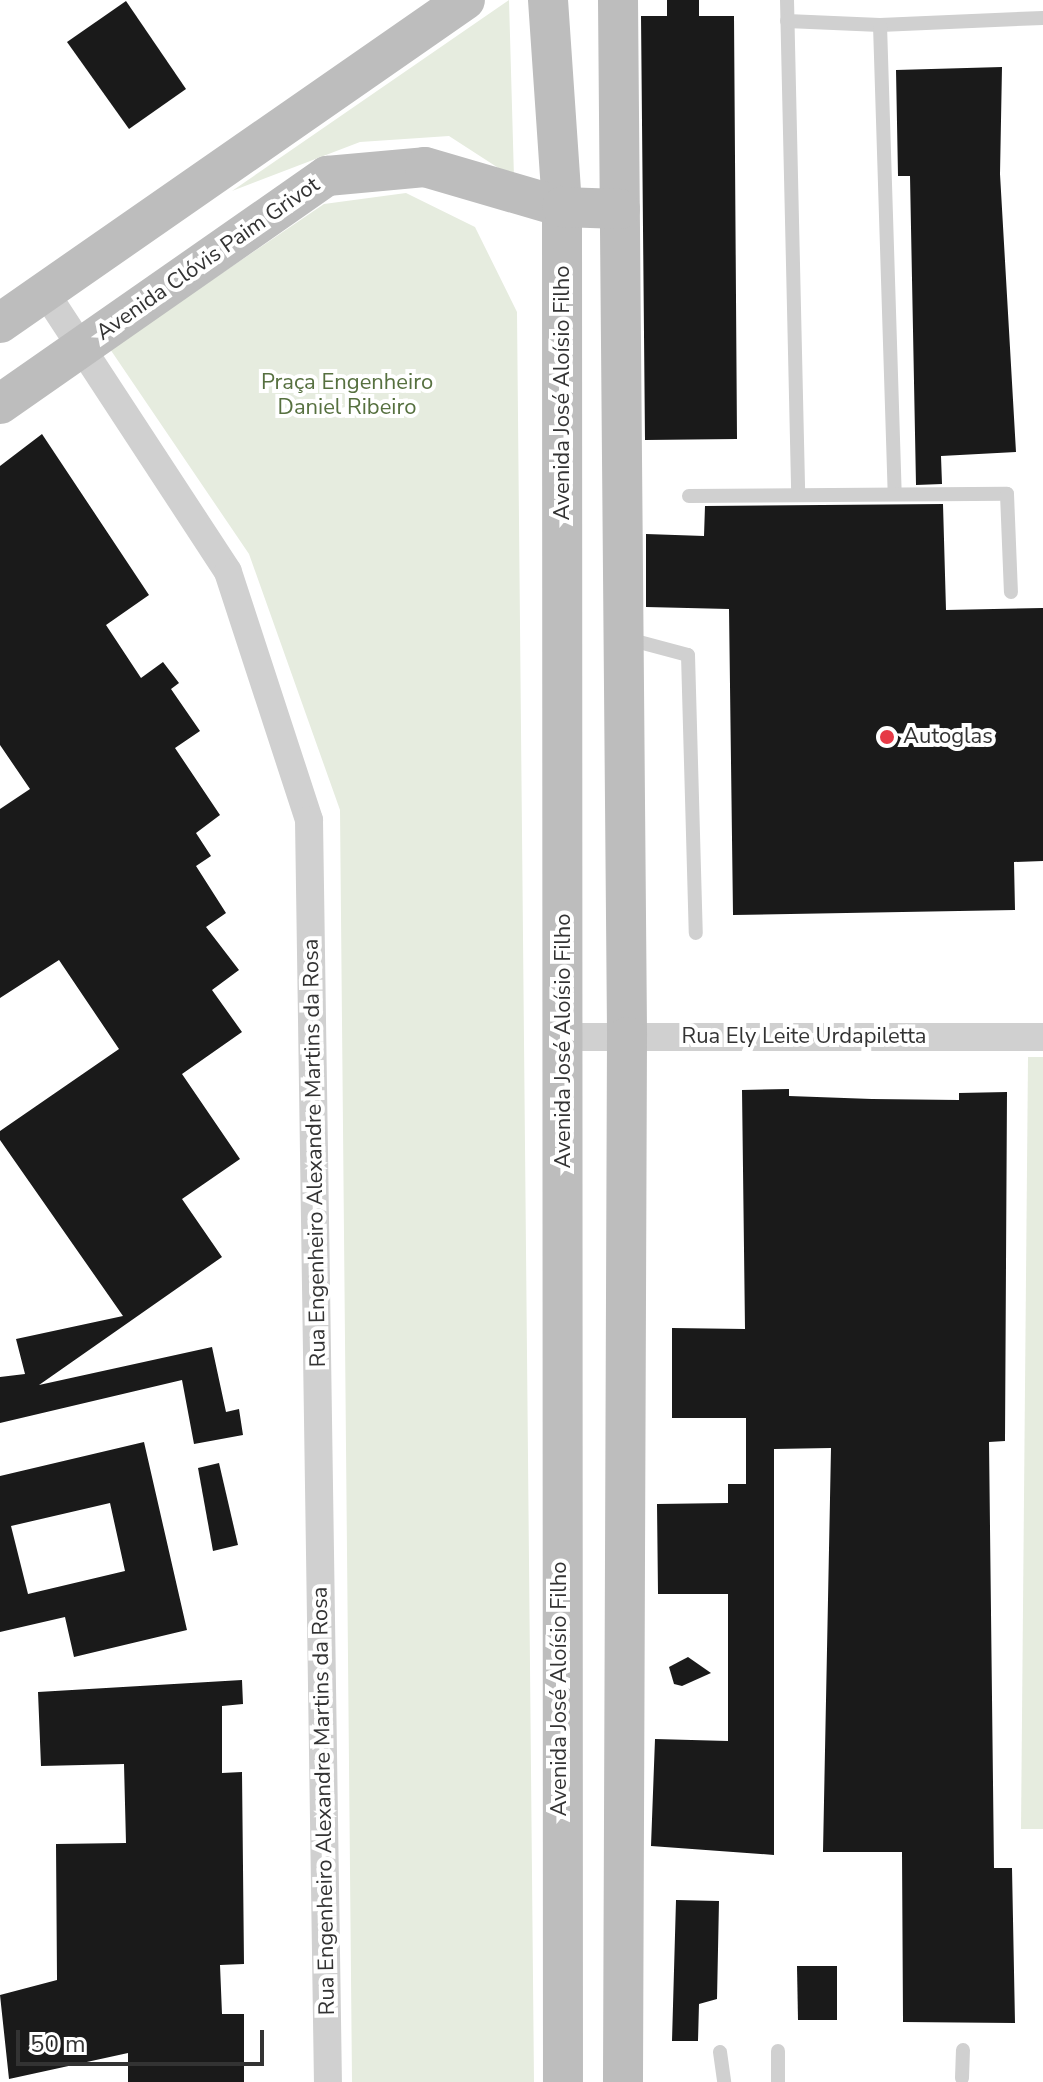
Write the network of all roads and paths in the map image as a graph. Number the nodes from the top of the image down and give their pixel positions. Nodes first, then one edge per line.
1 (465, 0) edge
2 (548, 0) edge
3 (618, 0) edge
4 (787, 0) edge
5 (1043, 18) edge
6 (787, 21) junction
7 (880, 25) junction
8 (562, 207) junction
9 (620, 209) junction
10 (45, 292) junction
11 (0, 323) edge
12 (84, 345) junction
13 (0, 404) edge
14 (895, 491) junction
15 (798, 495) junction
16 (689, 496) dead end
17 (1011, 592) dead end
18 (624, 638) junction
19 (696, 933) dead end
20 (566, 1037) junction
21 (627, 1037) junction
22 (1043, 1037) edge
23 (963, 2050) dead end
24 (778, 2051) dead end
25 (720, 2052) dead end
26 (962, 2078) dead end
27 (328, 2082) edge
28 (563, 2082) edge
29 (623, 2082) edge
30 (724, 2082) edge
31 (778, 2082) edge

1 - 10 street
2 - 8 street, Avenida José Aloísio Filho
3 - 9 street
4 - 6 lane
5 - 7 lane
6 - 7 lane
6 - 15 lane
7 - 14 lane
8 - 9 street, Avenida Clóvis Paim Grivot
8 - 12 street, Avenida Clóvis Paim Grivot
8 - 20 street, Avenida José Aloísio Filho
9 - 18 street
10 - 11 street
10 - 12 street, Rua Engenheiro Alexandre Martins da Rosa
12 - 13 street, Avenida Clóvis Paim Grivot
12 - 27 street, Rua Engenheiro Alexandre Martins da Rosa
14 - 15 lane
14 - 17 lane
15 - 16 lane
18 - 19 lane
18 - 21 street
20 - 21 street, Rua Ely Leite Urdapiletta
20 - 28 street, Avenida José Aloísio Filho
21 - 22 street, Rua Ely Leite Urdapiletta
21 - 29 street
23 - 26 lane
24 - 31 lane
25 - 30 lane

